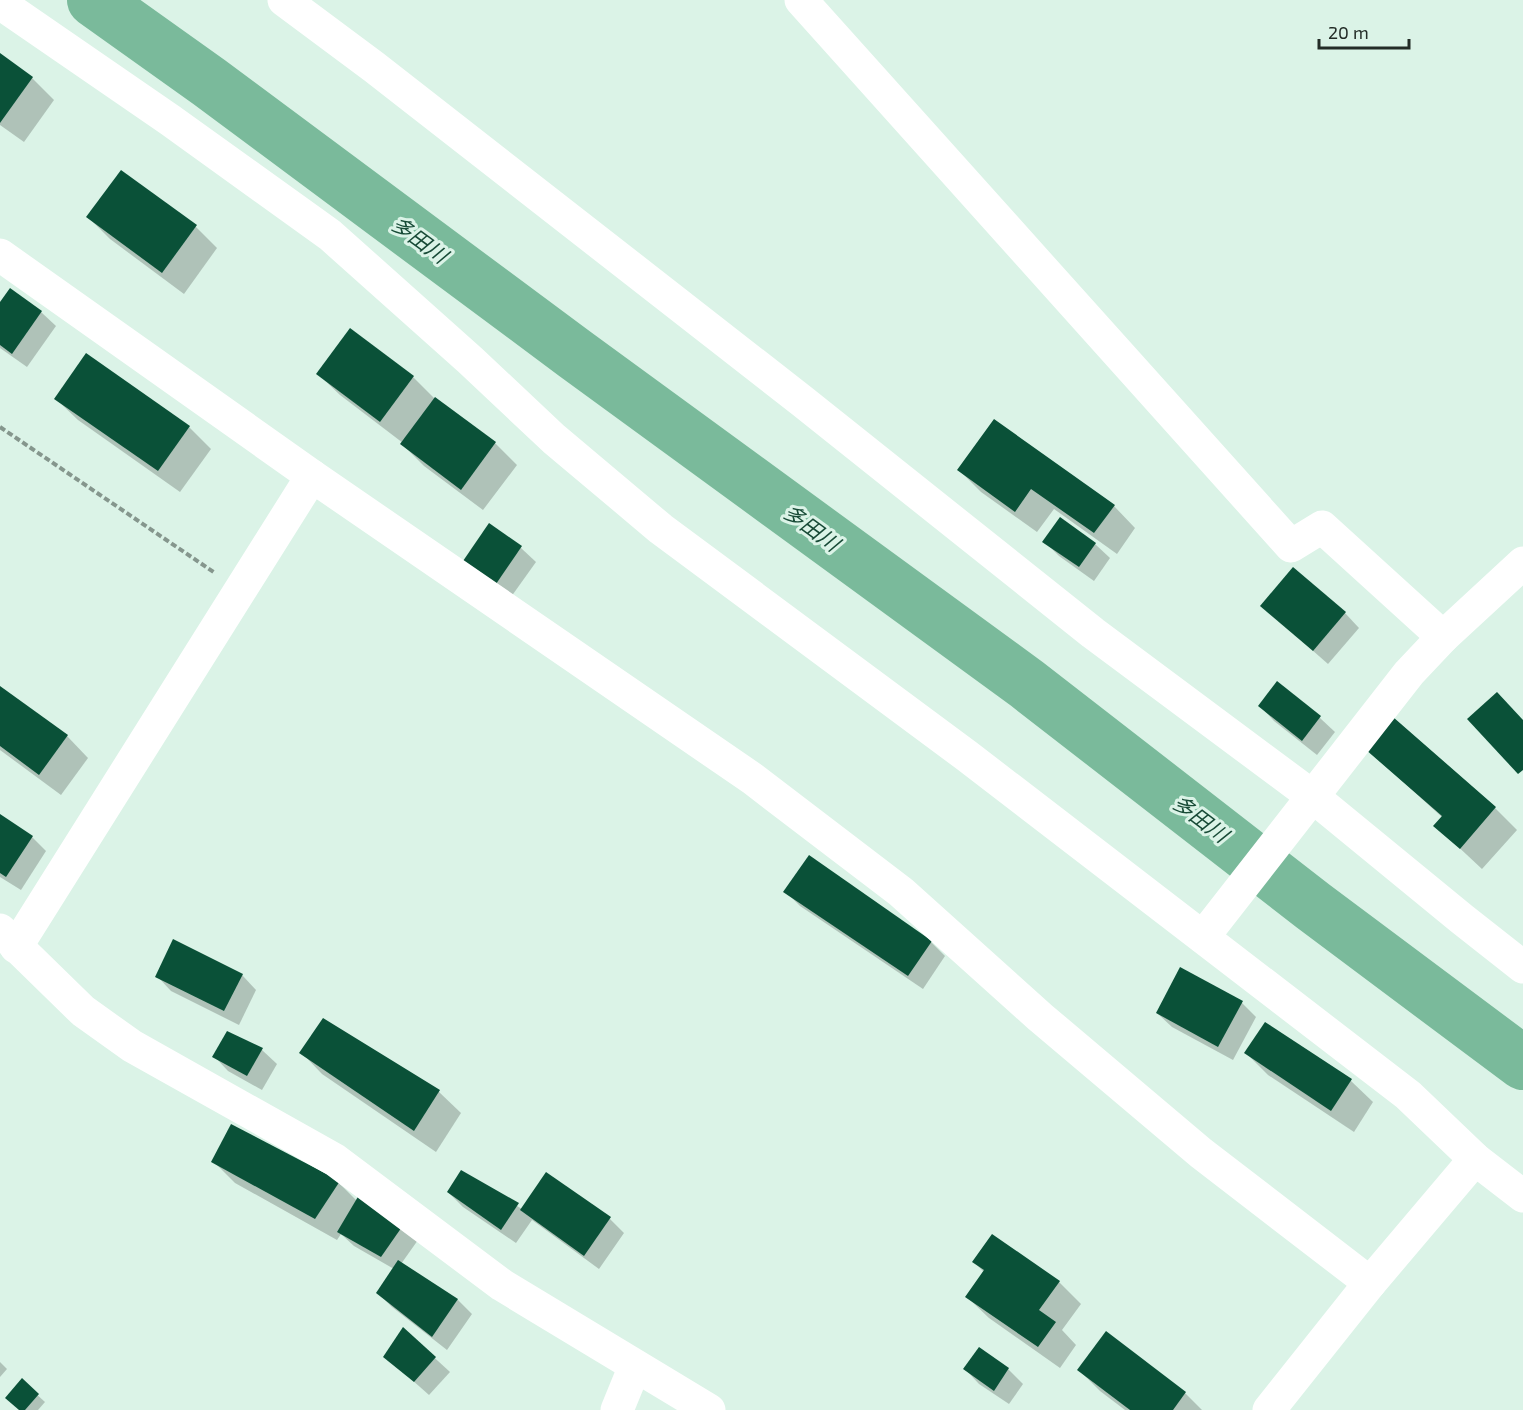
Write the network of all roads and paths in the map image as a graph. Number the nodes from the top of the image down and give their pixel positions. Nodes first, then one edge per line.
1 (284, 0) edge
2 (801, 0) edge
3 (0, 3) edge
4 (0, 255) edge
5 (0, 427) edge
6 (312, 476) junction
7 (1523, 563) edge
8 (240, 590) junction
9 (1443, 637) junction
10 (1308, 801) junction
11 (1207, 932) junction
12 (8, 939) edge
13 (1523, 967) edge
14 (1475, 1160) junction
15 (1523, 1196) edge
16 (1370, 1283) junction
17 (635, 1366) junction
18 (617, 1410) edge
19 (708, 1410) edge
20 (1269, 1410) edge

1 - 10 street
2 - 9 street
3 - 11 street
4 - 6 street
5 - 8 path
6 - 8 street
6 - 16 street
7 - 9 street
8 - 12 street
9 - 10 street
10 - 11 street
10 - 13 street
11 - 14 street
12 - 17 street
14 - 15 street
14 - 16 street
16 - 20 street
17 - 18 street
17 - 19 street

